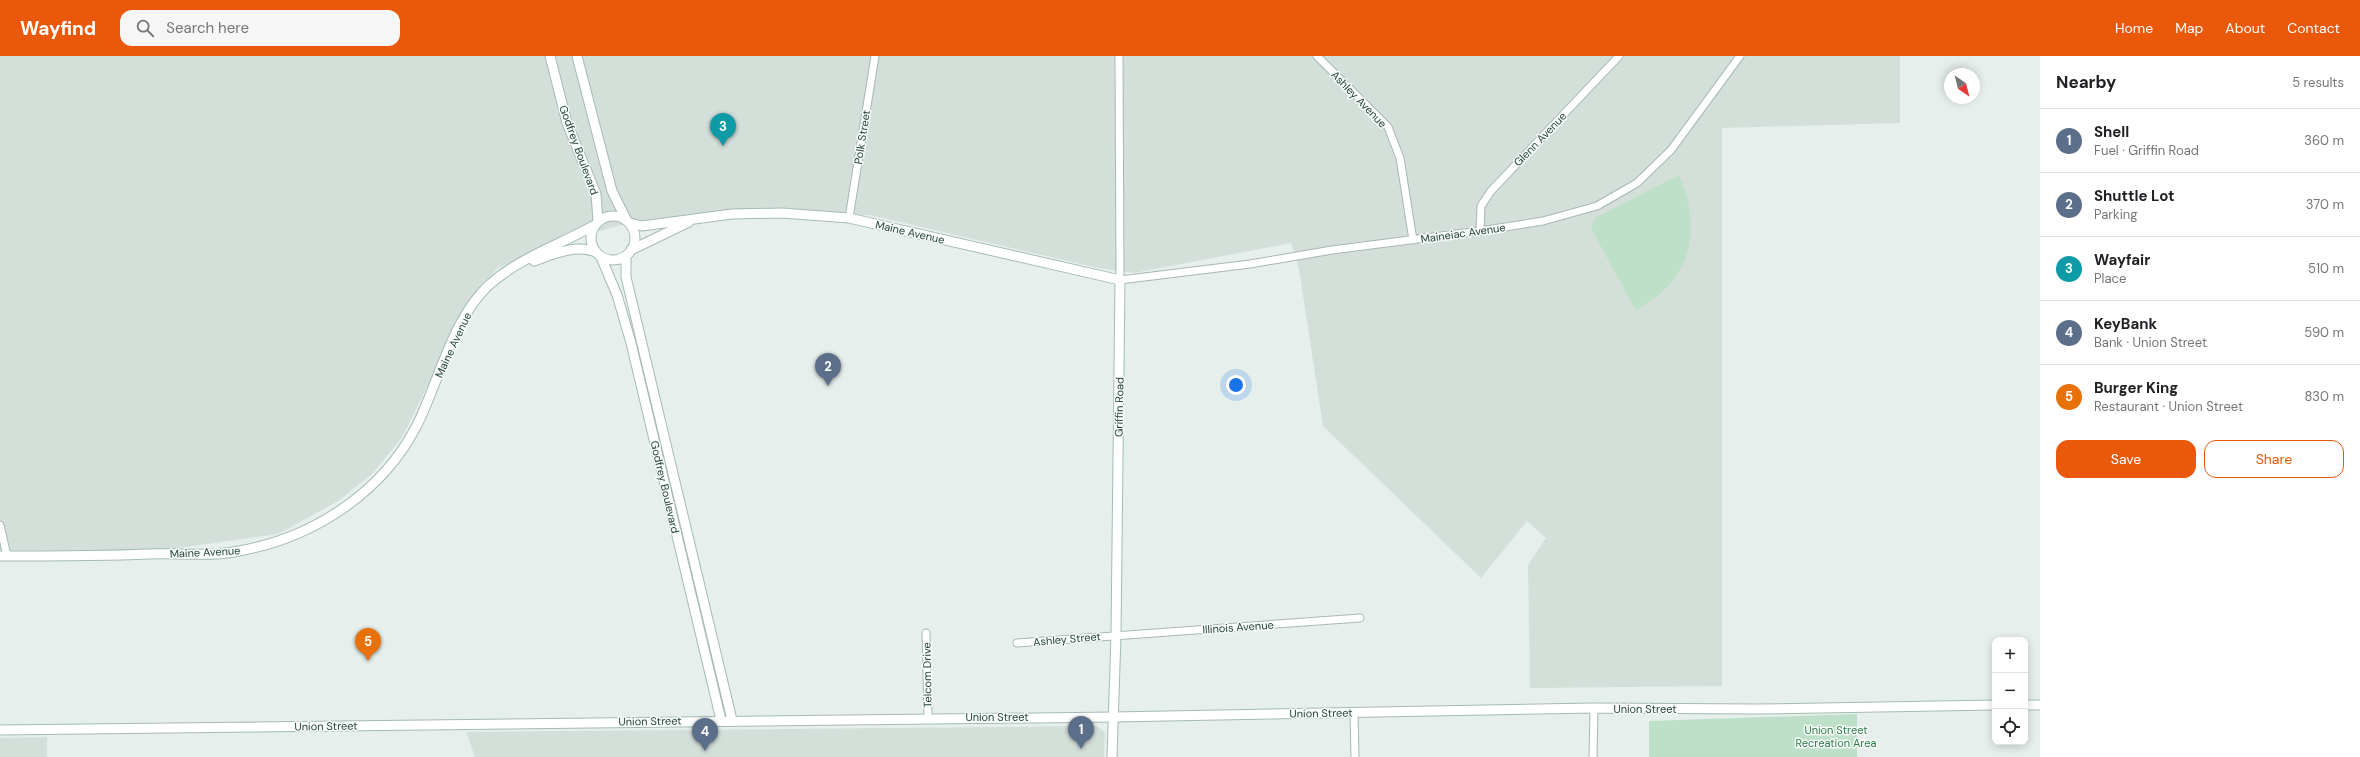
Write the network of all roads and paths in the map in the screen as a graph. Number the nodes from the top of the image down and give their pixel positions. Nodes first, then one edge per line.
1 (550, 56) edge
2 (577, 56) edge
3 (875, 56) edge
4 (1120, 56) edge
5 (1317, 56) edge
6 (1619, 56) edge
7 (1740, 56) edge
8 (696, 218) junction
9 (849, 218) junction
10 (628, 221) junction
11 (596, 224) junction
12 (1480, 231) junction
13 (1413, 240) junction
14 (629, 253) junction
15 (598, 255) junction
16 (510, 269) junction
17 (1120, 280) junction
18 (0, 526) edge
19 (4, 556) edge
20 (1360, 618) dead end
21 (926, 633) dead end
22 (1116, 635) junction
23 (1017, 643) dead end
24 (1992, 705) edge
25 (2028, 705) edge
26 (2040, 705) edge
27 (1594, 708) junction
28 (1354, 713) junction
29 (928, 717) junction
30 (1114, 717) junction
31 (721, 720) junction
32 (732, 720) junction
33 (0, 730) edge
34 (1112, 757) edge
35 (1355, 757) edge
36 (1593, 757) edge

1 - 11 street, Godfrey Boulevard
2 - 10 street, Godfrey Boulevard
3 - 9 street, Polk Street
4 - 17 street, Griffin Road
5 - 13 street, Ashley Avenue
6 - 12 street, Glenn Avenue
7 - 12 street, Maineiac Avenue
8 - 9 street, Maine Avenue
8 - 10 street, Maine Avenue
8 - 14 street, Maine Avenue
9 - 17 street, Maine Avenue
10 - 11 street
10 - 14 street
11 - 15 street
11 - 16 street, Maine Avenue
12 - 13 street, Maineiac Avenue
13 - 17 street, Maineiac Avenue
14 - 15 street
14 - 32 street, Godfrey Boulevard
15 - 16 street, Maine Avenue
15 - 31 street, Godfrey Boulevard
16 - 19 street, Maine Avenue
17 - 22 street, Griffin Road
18 - 19 street
20 - 22 street, Illinois Avenue
21 - 29 street, Telcom Drive
22 - 23 street, Ashley Street
22 - 30 street, Griffin Road
24 - 27 street, Union Street
25 - 26 street
27 - 28 street, Union Street
27 - 36 street
28 - 30 street, Union Street
28 - 35 street
29 - 30 street, Union Street
29 - 32 street, Union Street
30 - 34 street, Griffin Road
31 - 32 street, Union Street
31 - 33 street, Union Street

